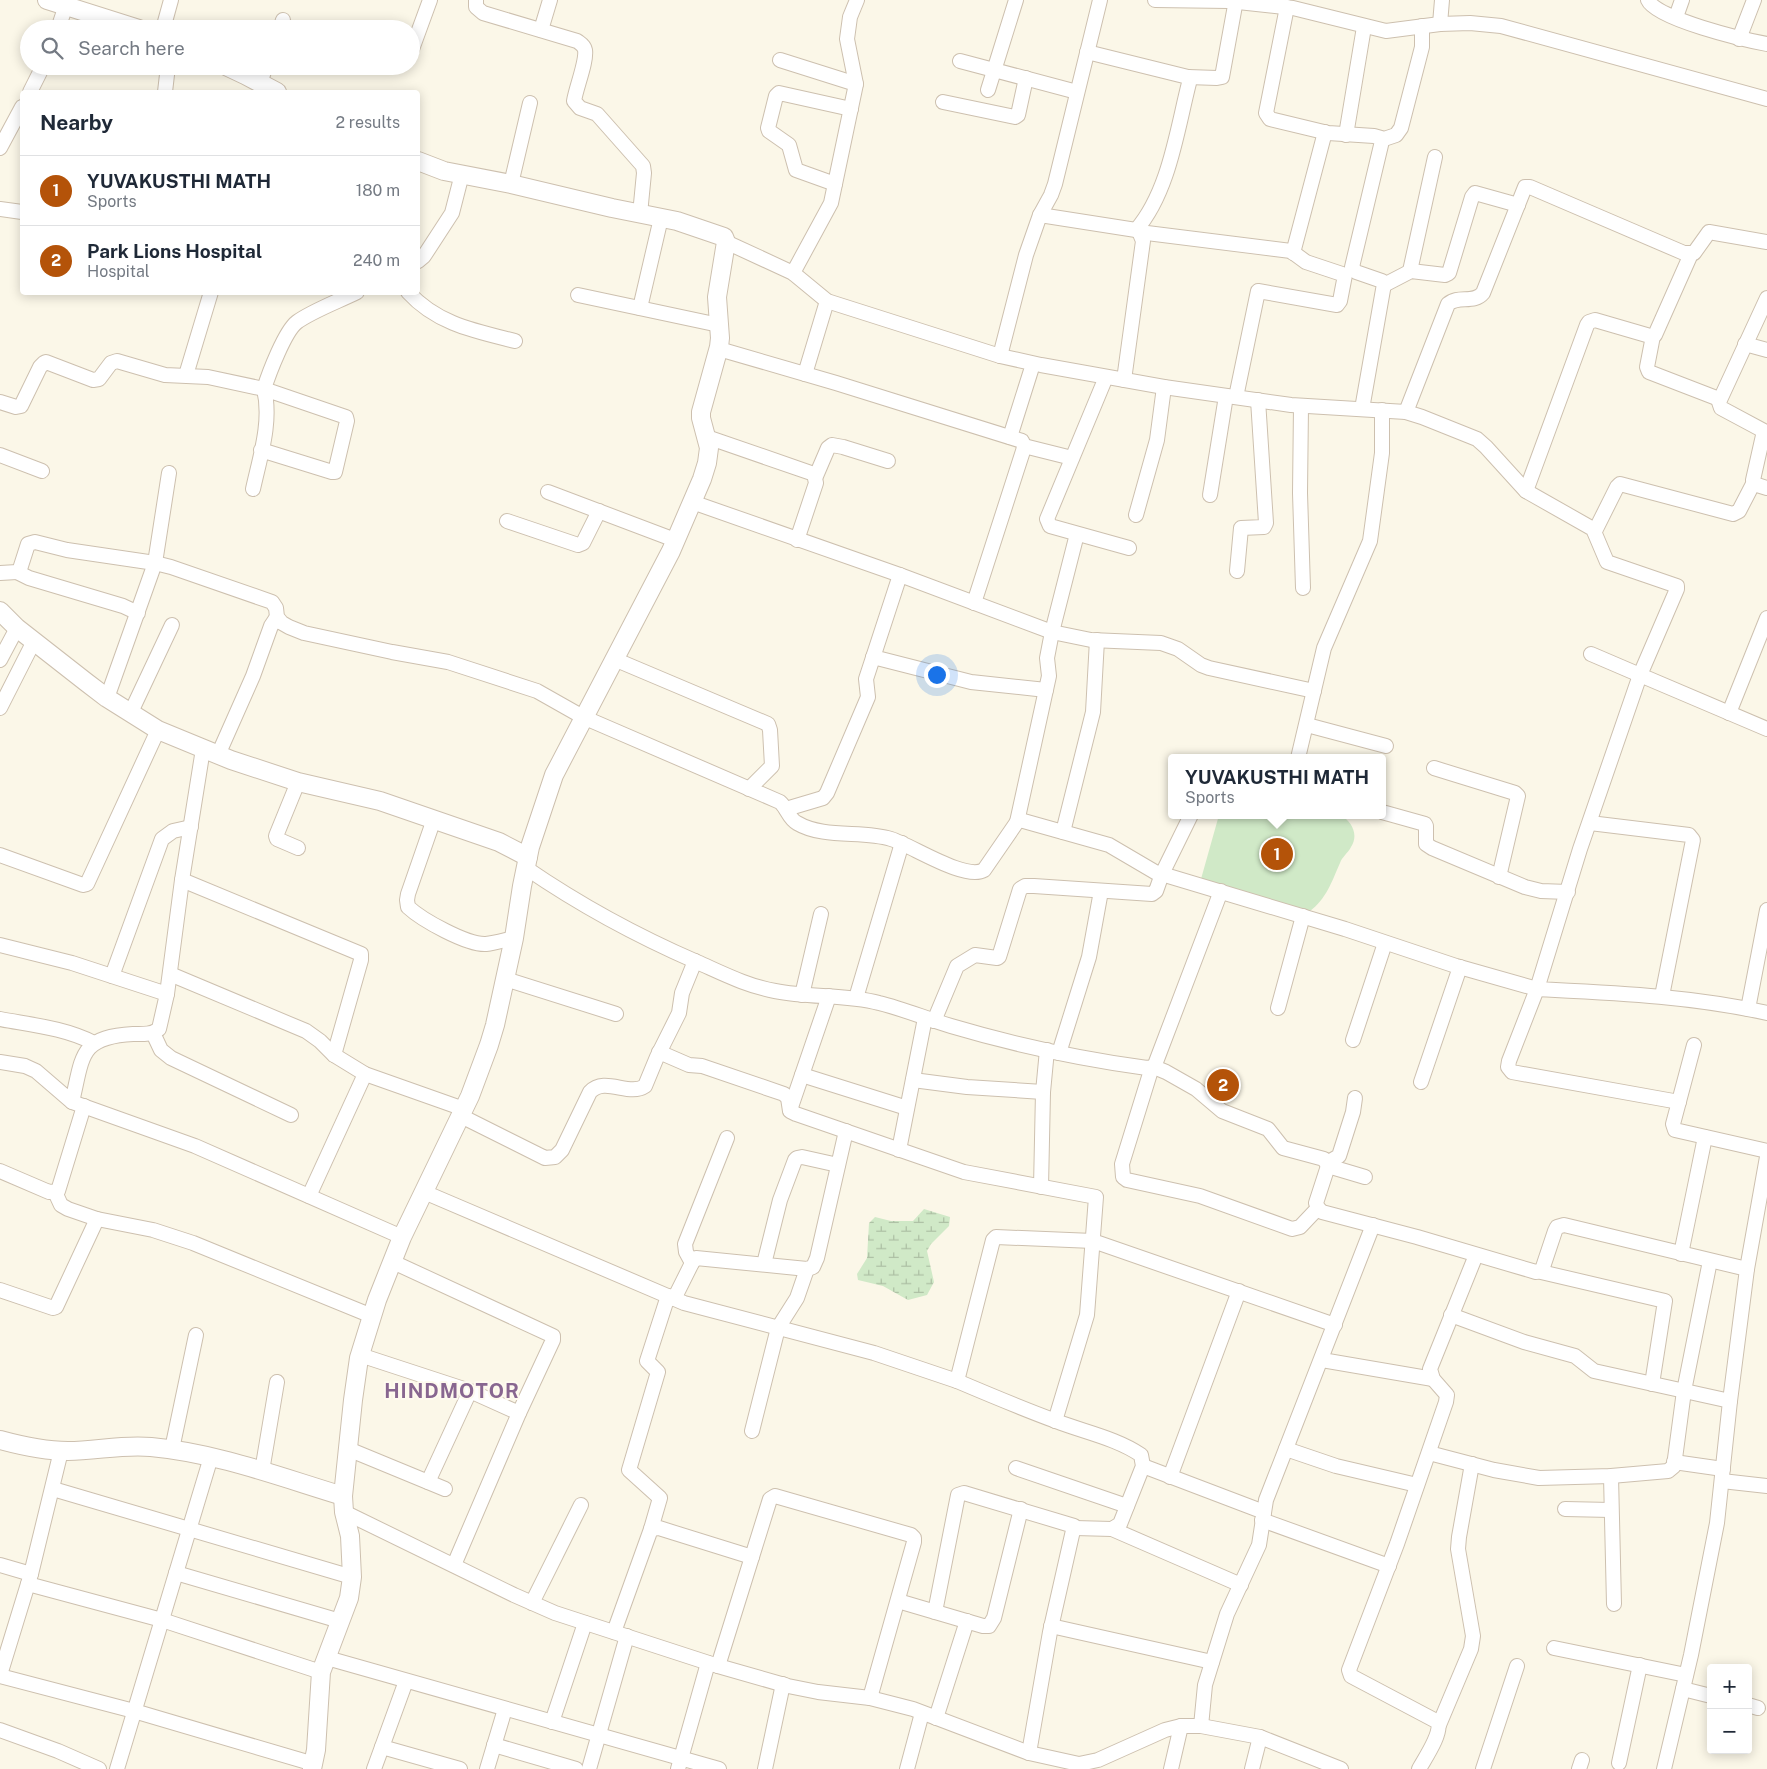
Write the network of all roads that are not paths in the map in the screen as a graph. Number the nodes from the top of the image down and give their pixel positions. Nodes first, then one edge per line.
1 (47, 0) edge
2 (171, 0) edge
3 (430, 0) edge
4 (476, 0) edge
5 (550, 0) edge
6 (857, 0) edge
7 (1016, 0) edge
8 (1100, 0) edge
9 (1155, 0) edge
10 (1442, 0) edge
11 (1648, 0) edge
12 (1682, 0) edge
13 (1754, 0) edge
14 (1236, 1) edge
15 (66, 5) junction
16 (1291, 5) edge
17 (1676, 17) junction
18 (61, 20) edge
19 (112, 20) edge
20 (165, 20) edge
21 (1440, 24) junction
22 (1364, 26) junction
23 (1422, 26) junction
24 (420, 27) edge
25 (540, 30) junction
26 (1739, 38) junction
27 (1767, 44) edge
28 (1087, 52) junction
29 (780, 60) dead end
30 (960, 61) dead end
31 (994, 70) junction
32 (38, 75) edge
33 (167, 75) edge
34 (244, 75) edge
35 (263, 75) edge
36 (1188, 77) junction
37 (1026, 78) junction
38 (260, 83) junction
39 (856, 84) junction
40 (31, 90) edge
41 (165, 90) edge
42 (272, 90) edge
43 (988, 90) dead end
44 (1077, 92) junction
45 (1767, 99) edge
46 (943, 102) dead end
47 (530, 103) dead end
48 (851, 109) junction
49 (20, 111) edge
50 (1325, 132) junction
51 (1346, 135) junction
52 (1381, 140) junction
53 (0, 148) edge
54 (1435, 157) dead end
55 (420, 162) edge
56 (462, 174) junction
57 (511, 184) junction
58 (835, 184) junction
59 (1518, 205) junction
60 (0, 209) edge
61 (20, 212) edge
62 (640, 214) junction
63 (1040, 215) junction
64 (661, 218) junction
65 (1138, 231) junction
66 (726, 242) junction
67 (1767, 242) edge
68 (1293, 253) junction
69 (1691, 254) junction
70 (420, 259) edge
71 (1410, 271) junction
72 (792, 273) junction
73 (1384, 285) junction
74 (210, 295) edge
75 (351, 295) edge
76 (411, 295) edge
77 (578, 295) dead end
78 (1767, 298) edge
79 (827, 301) junction
80 (640, 308) junction
81 (719, 325) junction
82 (1653, 336) junction
83 (515, 341) dead end
84 (1746, 344) junction
85 (719, 349) junction
86 (1767, 350) edge
87 (1000, 356) junction
88 (1032, 364) junction
89 (804, 374) junction
90 (186, 375) junction
91 (1106, 377) junction
92 (1124, 380) junction
93 (1164, 387) junction
94 (264, 388) junction
95 (1231, 397) junction
96 (1719, 399) junction
97 (1258, 400) junction
98 (0, 402) edge
99 (1301, 406) junction
100 (1362, 409) junction
101 (1382, 410) junction
102 (1406, 412) junction
103 (707, 437) junction
104 (1010, 437) junction
105 (1024, 446) junction
106 (261, 450) junction
107 (0, 456) edge
108 (1072, 458) junction
109 (888, 461) dead end
110 (42, 471) dead end
111 (169, 473) dead end
112 (816, 476) junction
113 (1754, 482) junction
114 (1767, 488) edge
115 (253, 489) dead end
116 (1526, 491) junction
117 (548, 492) dead end
118 (1210, 495) dead end
119 (692, 502) junction
120 (599, 511) junction
121 (1136, 515) dead end
122 (507, 521) dead end
123 (1595, 531) junction
124 (1076, 534) junction
125 (676, 540) junction
126 (797, 540) junction
127 (1129, 548) dead end
128 (155, 563) junction
129 (1237, 571) dead end
130 (17, 572) junction
131 (0, 573) edge
132 (900, 575) junction
133 (1303, 588) dead end
134 (974, 603) junction
135 (0, 611) edge
136 (138, 613) junction
137 (277, 617) junction
138 (1767, 618) edge
139 (172, 625) dead end
140 (17, 628) junction
141 (1052, 632) junction
142 (1097, 640) junction
143 (34, 641) junction
144 (1591, 654) dead end
145 (874, 657) junction
146 (0, 660) edge
147 (614, 660) junction
148 (1640, 675) junction
149 (1046, 690) junction
150 (1314, 691) junction
151 (107, 698) junction
152 (0, 708) edge
153 (131, 712) junction
154 (1729, 713) junction
155 (584, 717) junction
156 (1307, 725) junction
157 (1767, 729) edge
158 (158, 730) junction
159 (1386, 746) dead end
160 (211, 752) junction
161 (1299, 754) edge
162 (1434, 768) dead end
163 (298, 782) junction
164 (749, 789) junction
165 (786, 809) junction
166 (1386, 813) edge
167 (434, 819) junction
168 (1189, 819) edge
169 (1017, 822) junction
170 (1590, 823) junction
171 (191, 827) junction
172 (1063, 832) junction
173 (902, 843) junction
174 (298, 848) dead end
175 (0, 855) edge
176 (527, 862) junction
177 (1162, 874) junction
178 (1499, 876) junction
179 (182, 880) junction
180 (1101, 891) junction
181 (1221, 891) junction
182 (1568, 892) junction
183 (1767, 910) edge
184 (821, 914) dead end
185 (1303, 916) junction
186 (1766, 926) edge
187 (514, 938) junction
188 (1385, 942) junction
189 (0, 945) edge
190 (695, 961) junction
191 (1460, 967) junction
192 (170, 974) junction
193 (112, 976) junction
194 (505, 979) junction
195 (1537, 989) junction
196 (167, 994) junction
197 (802, 995) junction
198 (828, 996) junction
199 (1662, 996) junction
200 (856, 998) junction
201 (1278, 1008) dead end
202 (1748, 1008) junction
203 (1767, 1013) edge
204 (616, 1014) dead end
205 (0, 1019) edge
206 (929, 1019) junction
207 (153, 1033) junction
208 (1353, 1040) dead end
209 (94, 1043) junction
210 (1694, 1045) dead end
211 (659, 1052) junction
212 (1053, 1052) junction
213 (334, 1056) junction
214 (0, 1062) edge
215 (1153, 1067) junction
216 (365, 1074) junction
217 (802, 1076) junction
218 (912, 1080) junction
219 (1421, 1082) dead end
220 (1043, 1092) junction
221 (1355, 1098) dead end
222 (1679, 1102) junction
223 (78, 1104) junction
224 (907, 1108) junction
225 (790, 1110) junction
226 (463, 1112) junction
227 (291, 1115) dead end
228 (846, 1132) junction
229 (1705, 1137) junction
230 (727, 1138) dead end
231 (899, 1150) junction
232 (1767, 1151) edge
233 (1767, 1157) edge
234 (1328, 1165) junction
235 (838, 1166) junction
236 (0, 1171) edge
237 (1365, 1177) dead end
238 (1041, 1188) junction
239 (55, 1192) junction
240 (424, 1192) junction
241 (309, 1196) junction
242 (1318, 1208) junction
243 (97, 1219) junction
244 (1373, 1225) junction
245 (402, 1237) junction
246 (1093, 1241) junction
247 (1682, 1254) junction
248 (1476, 1255) junction
249 (1710, 1261) junction
250 (393, 1262) junction
251 (692, 1263) junction
252 (764, 1264) junction
253 (807, 1269) junction
254 (1747, 1269) junction
255 (1541, 1272) junction
256 (0, 1290) edge
257 (1239, 1292) junction
258 (671, 1297) junction
259 (1451, 1315) junction
260 (372, 1316) junction
261 (1335, 1325) junction
262 (778, 1328) junction
263 (196, 1334) dead end
264 (360, 1355) junction
265 (1322, 1360) junction
266 (1433, 1379) junction
267 (957, 1381) junction
268 (276, 1382) dead end
269 (1652, 1384) junction
270 (470, 1391) junction
271 (1684, 1391) junction
272 (1730, 1401) junction
273 (519, 1413) junction
274 (1056, 1421) junction
275 (752, 1430) dead end
276 (0, 1440) edge
277 (348, 1448) junction
278 (172, 1449) junction
279 (1286, 1449) junction
280 (62, 1451) junction
281 (1429, 1452) junction
282 (211, 1457) junction
283 (1674, 1462) junction
284 (1472, 1464) junction
285 (1143, 1466) junction
286 (1016, 1468) dead end
287 (262, 1471) junction
288 (1722, 1475) junction
289 (1611, 1476) junction
290 (1170, 1477) junction
291 (428, 1482) junction
292 (1418, 1485) junction
293 (1767, 1486) edge
294 (53, 1489) junction
295 (445, 1489) dead end
296 (344, 1504) junction
297 (581, 1505) dead end
298 (1127, 1506) junction
299 (1021, 1509) junction
300 (1565, 1509) dead end
301 (1612, 1510) junction
302 (1263, 1516) junction
303 (190, 1528) junction
304 (1075, 1528) junction
305 (651, 1529) junction
306 (1112, 1529) junction
307 (752, 1557) junction
308 (0, 1565) edge
309 (454, 1565) junction
310 (1389, 1566) junction
311 (176, 1573) junction
312 (352, 1577) junction
313 (29, 1579) junction
314 (1241, 1585) junction
315 (898, 1601) junction
316 (532, 1603) junction
317 (1614, 1604) dead end
318 (935, 1612) junction
319 (162, 1620) junction
320 (340, 1621) junction
321 (967, 1622) junction
322 (585, 1623) junction
323 (1051, 1626) junction
324 (620, 1634) junction
325 (1554, 1648) dead end
326 (1212, 1662) junction
327 (713, 1664) junction
328 (324, 1665) junction
329 (1640, 1665) junction
330 (1517, 1666) dead end
331 (0, 1675) edge
332 (1686, 1675) junction
333 (406, 1680) junction
334 (782, 1684) junction
335 (1683, 1689) junction
336 (1707, 1695) edge
337 (870, 1698) junction
338 (506, 1709) junction
339 (134, 1711) junction
340 (922, 1713) junction
341 (936, 1718) junction
342 (552, 1722) junction
343 (1181, 1726) junction
344 (1201, 1726) junction
345 (1439, 1726) junction
346 (0, 1730) edge
347 (599, 1735) junction
348 (1260, 1737) junction
349 (494, 1745) junction
350 (382, 1747) junction
351 (1029, 1753) junction
352 (1619, 1763) dead end
353 (680, 1764) edge
354 (1097, 1765) edge
355 (313, 1766) edge
356 (99, 1769) edge
357 (117, 1769) edge
358 (374, 1769) edge
359 (460, 1769) edge
360 (487, 1769) edge
361 (576, 1769) edge
362 (589, 1769) edge
363 (719, 1769) edge
364 (765, 1769) edge
365 (907, 1769) edge
366 (1171, 1769) edge
367 (1252, 1769) edge
368 (1340, 1769) edge
369 (1419, 1769) edge
370 (1483, 1769) edge
371 (1664, 1769) edge

1 - 15 street
2 - 20 street
3 - 24 street
4 - 25 street
5 - 25 street
6 - 39 street
7 - 31 street
8 - 28 street
9 - 14 street
10 - 21 street
11 - 17 street
12 - 17 street
13 - 26 street
14 - 16 street
14 - 36 street
15 - 18 street
15 - 19 street
16 - 22 street
16 - 50 street
17 - 26 street
21 - 23 street
21 - 45 street
22 - 23 street
22 - 51 street
23 - 52 street
25 - 62 street
26 - 27 street
28 - 36 street
28 - 44 street
29 - 39 street
30 - 31 street
31 - 37 street
31 - 43 street
32 - 40 street
33 - 41 street
34 - 38 street
35 - 38 street
36 - 65 street
37 - 44 street
37 - 46 street
38 - 42 street
39 - 48 street
44 - 63 street
47 - 57 street
48 - 58 street
48 - 58 street
49 - 53 street
50 - 51 street
50 - 68 street
51 - 52 street
52 - 73 street
54 - 71 street
55 - 56 street
56 - 57 street
56 - 70 street
57 - 62 street
58 - 72 street
59 - 69 street
59 - 71 street
59 - 102 street
60 - 61 street
62 - 64 street
63 - 65 street
63 - 87 street
64 - 66 street
64 - 80 street
65 - 68 street
65 - 92 street
66 - 72 street
66 - 81 street
67 - 69 street
68 - 95 street
69 - 82 street
71 - 73 street
72 - 79 street
73 - 100 street
74 - 90 street
75 - 94 street
76 - 83 street
77 - 80 street
78 - 84 street
79 - 87 street
79 - 89 street
80 - 81 street
81 - 85 street
82 - 96 street
82 - 116 street
84 - 86 street
84 - 96 street
85 - 89 street
85 - 103 street
87 - 88 street
88 - 91 street
88 - 104 street
89 - 104 street
90 - 94 street
90 - 98 street
91 - 92 street
91 - 108 street
92 - 93 street
93 - 95 street
93 - 121 street
94 - 106 street
94 - 106 street
95 - 97 street
95 - 118 street
96 - 113 street
97 - 99 street
97 - 129 street
99 - 100 street
99 - 133 street
100 - 101 street
101 - 102 street
101 - 150 street
102 - 116 street
103 - 112 street
103 - 119 street
104 - 105 street
105 - 108 street
105 - 134 street
106 - 115 street
107 - 110 street
108 - 124 street
109 - 112 street
111 - 128 street
112 - 126 street
113 - 114 street
113 - 123 street
116 - 123 street
117 - 120 street
119 - 125 street
119 - 126 street
120 - 122 street
120 - 125 street
123 - 148 street
124 - 127 street
124 - 141 street
125 - 147 street
126 - 132 street
128 - 130 street
128 - 136 street
128 - 137 street
130 - 131 street
130 - 136 street
132 - 134 street
132 - 145 street
134 - 141 street
135 - 140 street
136 - 151 street
137 - 155 street
137 - 160 street
138 - 154 street
139 - 153 street
140 - 143 street
140 - 146 street
141 - 142 street
141 - 149 street
142 - 150 street
142 - 172 street
143 - 151 street
143 - 152 street
144 - 148 street
145 - 149 street
145 - 165 street
147 - 155 street
147 - 164 street
148 - 154 street
148 - 170 street
149 - 169 street
150 - 156 street
151 - 153 street
153 - 158 street
154 - 157 street
155 - 164 street
155 - 176 street
156 - 159 street
156 - 161 street
158 - 160 street
158 - 175 street
160 - 163 street
160 - 171 street
162 - 178 street
163 - 167 street
163 - 174 street
164 - 165 street
165 - 173 street
166 - 178 street
167 - 176 street
167 - 187 street
168 - 177 street
169 - 172 street
169 - 173 street
170 - 182 street
170 - 199 street
171 - 179 street
171 - 193 street
172 - 177 street
173 - 200 street
176 - 187 street
176 - 190 street
177 - 180 street
177 - 181 street
178 - 182 street
179 - 192 street
179 - 213 street
180 - 206 street
180 - 212 street
181 - 185 street
181 - 215 street
182 - 195 street
183 - 186 street
184 - 197 street
185 - 188 street
185 - 201 street
186 - 202 street
187 - 194 street
188 - 191 street
188 - 208 street
189 - 193 street
190 - 197 street
190 - 211 street
191 - 195 street
191 - 219 street
192 - 196 street
192 - 213 street
193 - 196 street
194 - 204 street
194 - 226 street
195 - 199 street
195 - 222 street
196 - 207 street
197 - 198 street
198 - 200 street
198 - 217 street
199 - 202 street
200 - 206 street
202 - 203 street
205 - 209 street
206 - 212 street
206 - 218 street
207 - 209 street
207 - 227 street
209 - 223 street
210 - 222 street
211 - 225 street
211 - 226 street
212 - 215 street
212 - 220 street
213 - 216 street
214 - 223 street
215 - 234 street
215 - 242 street
216 - 226 street
216 - 241 street
217 - 224 street
217 - 225 street
218 - 220 street
218 - 224 street
220 - 238 street
221 - 234 street
222 - 229 street
223 - 239 street
223 - 241 street
224 - 231 street
225 - 228 street
226 - 240 street
228 - 231 street
228 - 235 street
229 - 232 street
229 - 247 street
230 - 251 street
231 - 238 street
233 - 254 street
234 - 237 street
234 - 242 street
235 - 252 street
235 - 253 street
236 - 239 street
238 - 246 street
239 - 243 street
240 - 245 street
240 - 258 street
241 - 245 street
242 - 244 street
243 - 256 street
243 - 260 street
244 - 248 street
244 - 261 street
245 - 250 street
246 - 257 street
246 - 267 street
246 - 274 street
247 - 249 street
247 - 255 street
248 - 255 street
248 - 259 street
249 - 254 street
249 - 271 street
250 - 260 street
250 - 273 street
251 - 252 street
251 - 258 street
252 - 253 street
253 - 262 street
254 - 272 street
255 - 269 street
257 - 261 street
257 - 290 street
258 - 262 street
258 - 305 street
259 - 266 street
259 - 269 street
260 - 264 street
261 - 265 street
262 - 267 street
262 - 275 street
263 - 278 street
264 - 270 street
264 - 277 street
265 - 266 street
265 - 279 street
266 - 281 street
267 - 274 street
268 - 287 street
269 - 271 street
270 - 273 street
270 - 291 street
271 - 272 street
271 - 283 street
272 - 288 street
273 - 309 street
274 - 285 street
276 - 280 street
277 - 291 street
277 - 296 street
278 - 280 street
278 - 282 street
279 - 292 street
279 - 302 street
280 - 294 street
281 - 284 street
281 - 292 street
282 - 287 street
282 - 303 street
283 - 288 street
283 - 289 street
284 - 289 street
284 - 345 street
285 - 290 street
285 - 298 street
286 - 298 street
287 - 296 street
288 - 293 street
288 - 332 street
289 - 301 street
290 - 302 street
291 - 295 street
292 - 310 street
294 - 303 street
294 - 313 street
296 - 309 street
296 - 312 street
297 - 316 street
298 - 306 street
299 - 304 street
299 - 318 street
299 - 321 street
300 - 301 street
301 - 317 street
302 - 310 street
302 - 314 street
303 - 311 street
303 - 312 street
304 - 306 street
304 - 323 street
305 - 307 street
305 - 324 street
306 - 314 street
307 - 315 street
307 - 327 street
308 - 313 street
309 - 316 street
310 - 345 street
311 - 319 street
311 - 320 street
312 - 320 street
313 - 319 street
313 - 331 street
314 - 326 street
315 - 318 street
315 - 337 street
316 - 322 street
318 - 321 street
319 - 328 street
319 - 339 street
320 - 328 street
321 - 341 street
322 - 324 street
322 - 342 street
323 - 326 street
323 - 351 street
324 - 327 street
324 - 347 street
325 - 329 street
326 - 344 street
327 - 334 street
327 - 353 street
328 - 333 street
328 - 355 street
329 - 332 street
329 - 352 street
330 - 370 street
331 - 339 street
332 - 335 street
333 - 338 street
333 - 350 street
334 - 337 street
334 - 364 street
335 - 336 street
335 - 371 street
337 - 340 street
338 - 342 street
338 - 349 street
339 - 355 street
339 - 357 street
340 - 341 street
340 - 365 street
341 - 351 street
342 - 347 street
343 - 344 street
343 - 354 street
343 - 366 street
344 - 348 street
345 - 369 street
346 - 356 street
347 - 353 street
347 - 362 street
348 - 367 street
348 - 368 street
349 - 360 street
349 - 361 street
350 - 358 street
350 - 359 street
351 - 354 street
353 - 363 street

